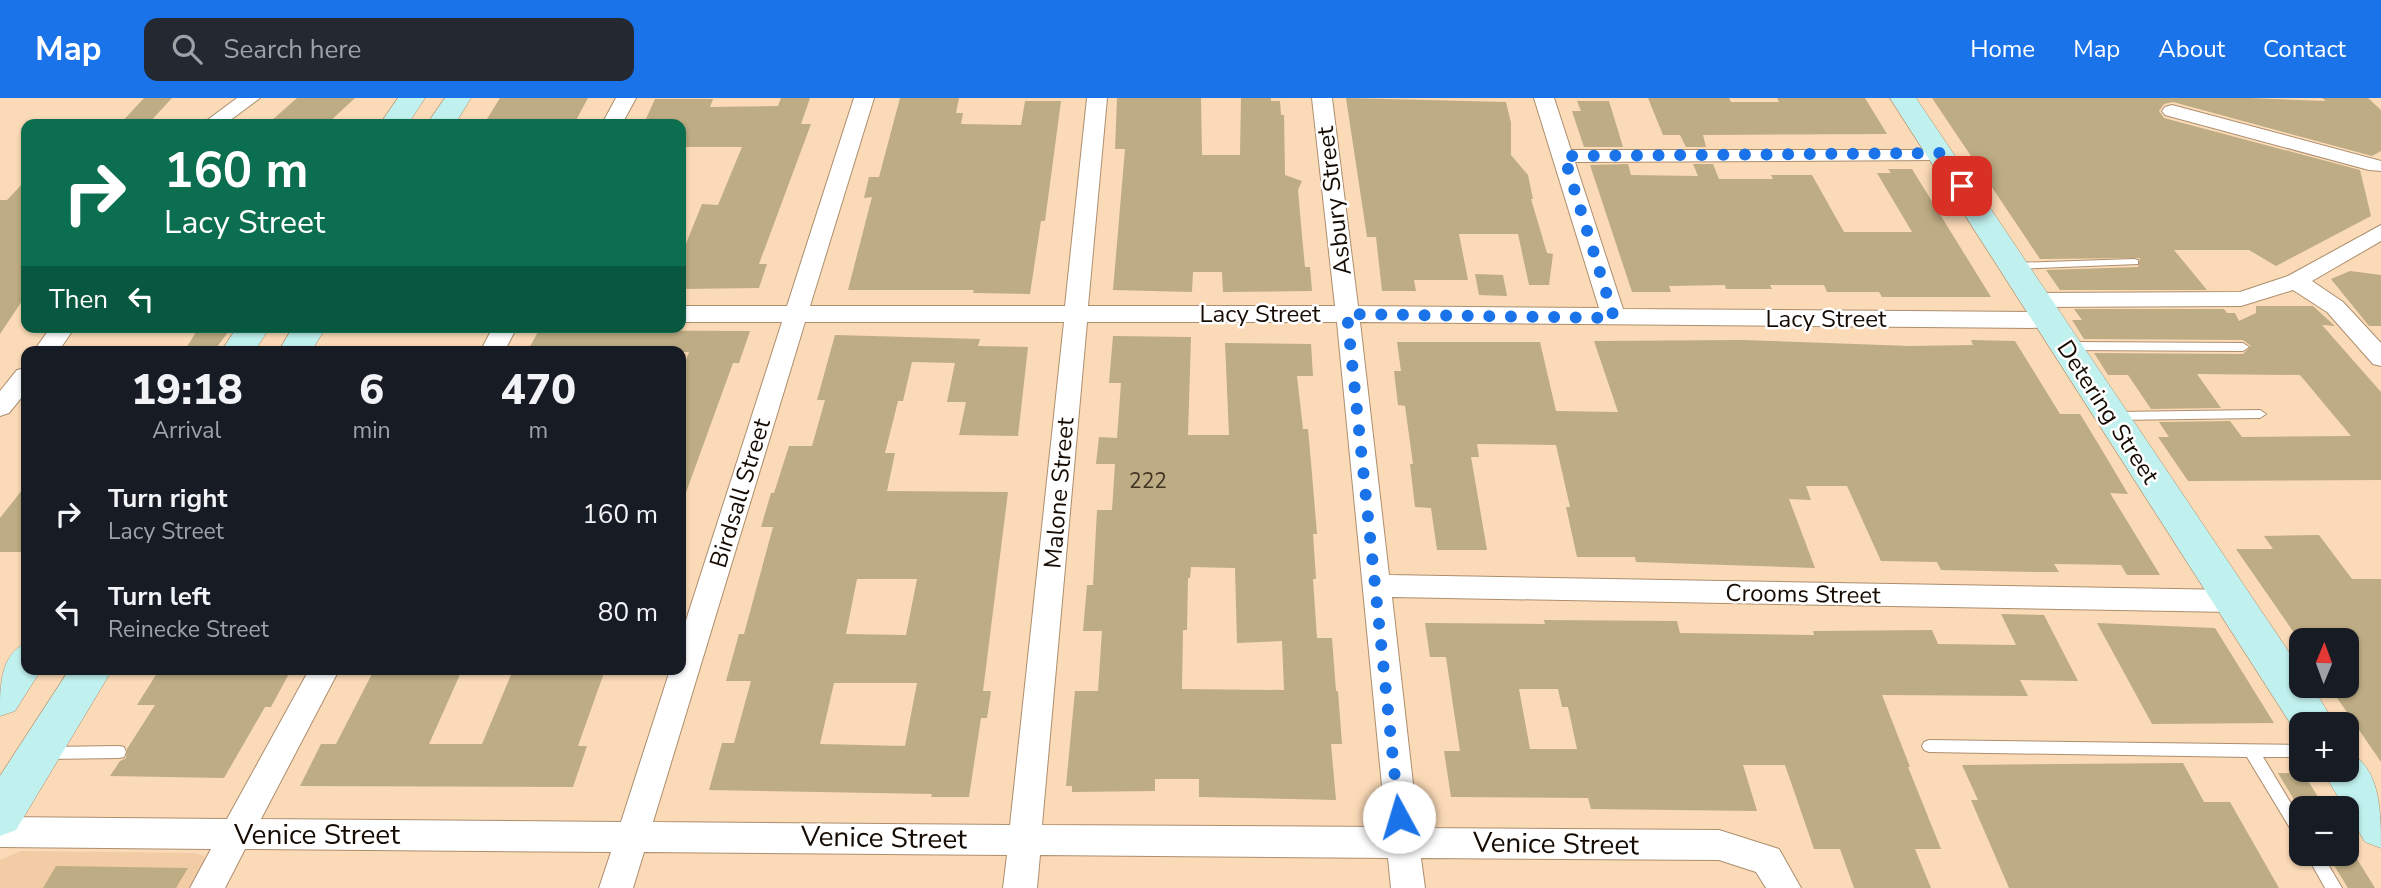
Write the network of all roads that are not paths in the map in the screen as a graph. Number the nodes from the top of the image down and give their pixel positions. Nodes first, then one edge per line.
1 (250, 98) edge
2 (412, 98) edge
3 (458, 98) edge
4 (626, 98) edge
5 (864, 98) edge
6 (1097, 98) edge
7 (1322, 98) edge
8 (1544, 98) edge
9 (1903, 98) edge
10 (2172, 111) dead end
11 (219, 119) edge
12 (397, 119) edge
13 (444, 119) edge
14 (615, 119) edge
15 (1940, 153) junction
16 (1564, 156) junction
17 (2379, 170) edge
18 (2381, 232) edge
19 (2134, 261) dead end
20 (2013, 266) junction
21 (2296, 281) junction
22 (686, 314) edge
23 (796, 314) junction
24 (1075, 314) junction
25 (1347, 314) junction
26 (1614, 318) junction
27 (2050, 322) junction
28 (2243, 347) dead end
29 (2381, 358) edge
30 (21, 382) edge
31 (0, 407) edge
32 (2260, 414) dead end
33 (2111, 416) junction
34 (1375, 586) junction
35 (2232, 601) junction
36 (686, 663) edge
37 (21, 667) edge
38 (89, 675) edge
39 (321, 675) edge
40 (682, 675) edge
41 (0, 698) edge
42 (2306, 712) edge
43 (1929, 746) dead end
44 (2251, 750) junction
45 (2289, 751) edge
46 (119, 752) dead end
47 (39, 753) junction
48 (2352, 782) edge
49 (2289, 813) edge
50 (0, 815) edge
51 (2381, 827) edge
52 (0, 832) edge
53 (235, 835) junction
54 (632, 835) junction
55 (1025, 839) junction
56 (1402, 842) junction
57 (2321, 866) edge
58 (206, 888) edge
59 (616, 888) edge
60 (1020, 888) edge
61 (1408, 888) edge
62 (1784, 888) edge
63 (2334, 888) edge

1 - 11 street
2 - 12 street
3 - 13 street
4 - 14 street
5 - 23 street, Birdsall Street
6 - 24 street, Malone Street
7 - 25 street, Asbury Street
8 - 16 street
9 - 15 street, Detering Street
10 - 17 street
15 - 16 street
15 - 20 street, Detering Street
16 - 26 street
18 - 21 street, Lacy Street
19 - 20 lane
20 - 27 street, Detering Street
21 - 27 street, Lacy Street
21 - 29 street
22 - 23 street, Lacy Street
23 - 24 street, Lacy Street
23 - 36 street, Birdsall Street
24 - 25 street, Lacy Street
24 - 55 street, Malone Street
25 - 26 street, Lacy Street
25 - 34 street, Asbury Street
26 - 27 street, Lacy Street
27 - 28 lane
27 - 33 street, Detering Street
30 - 31 street
32 - 33 lane
33 - 35 street, Detering Street
34 - 35 street, Crooms Street
34 - 56 street, Asbury Street
35 - 42 street, Detering Street
37 - 41 street
38 - 47 street
39 - 53 street
40 - 54 street, Birdsall Street
43 - 44 lane
44 - 45 lane
44 - 49 lane
46 - 47 lane
47 - 50 street
48 - 51 street
52 - 53 street, Venice Street
53 - 54 street, Venice Street
53 - 58 street
54 - 55 street, Venice Street
54 - 59 street, Birdsall Street
55 - 56 street, Venice Street
55 - 60 street, Malone Street
56 - 61 street, Asbury Street
56 - 62 street, Venice Street
57 - 63 lane

